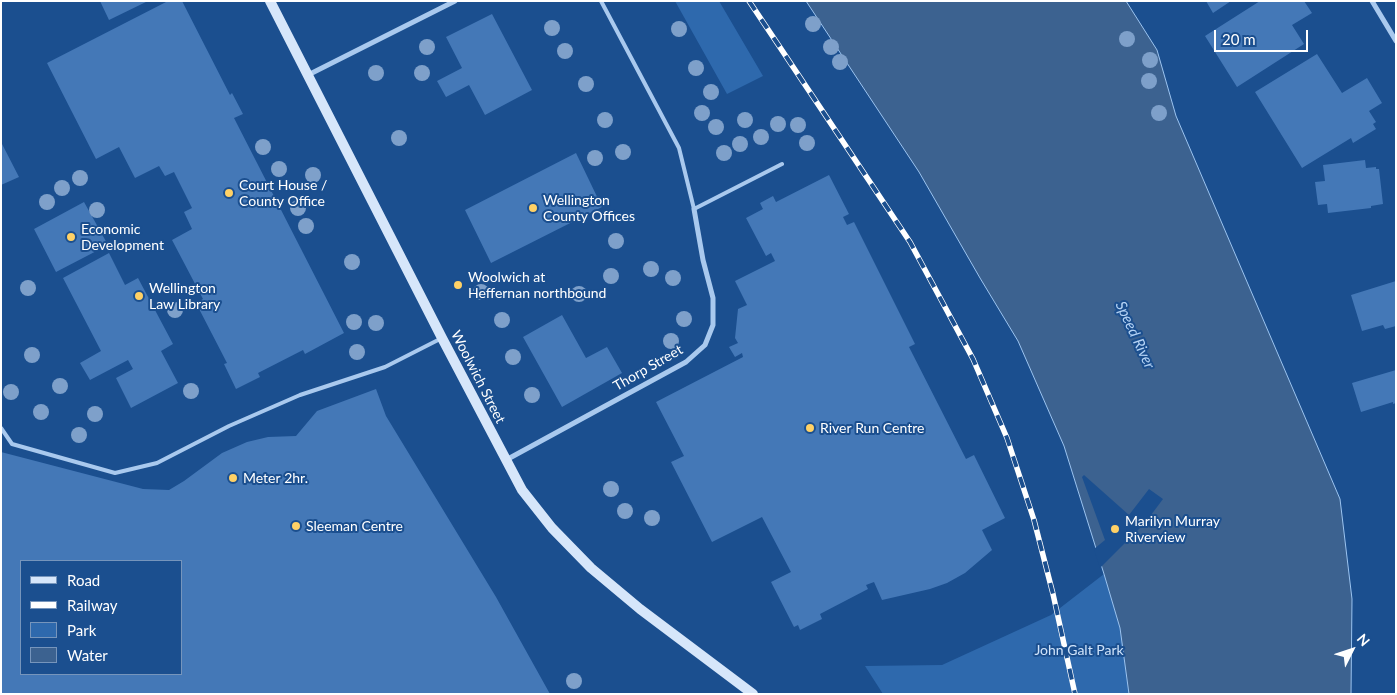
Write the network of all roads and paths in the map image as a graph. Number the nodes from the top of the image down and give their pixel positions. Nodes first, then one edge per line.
1 (270, 1) edge
2 (455, 1) edge
3 (601, 1) edge
4 (1372, 1) edge
5 (1396, 41) edge
6 (308, 75) junction
7 (782, 164) dead end
8 (694, 209) junction
9 (442, 338) junction
10 (1, 428) edge
11 (505, 461) junction
12 (753, 694) edge

1 - 6 main road, Woolwich Street
2 - 6 street
3 - 8 lane
4 - 5 street
6 - 9 main road, Woolwich Street
7 - 8 lane
8 - 11 street, Thorp Street
9 - 10 lane
9 - 11 main road, Woolwich Street
11 - 12 main road, Woolwich Street

